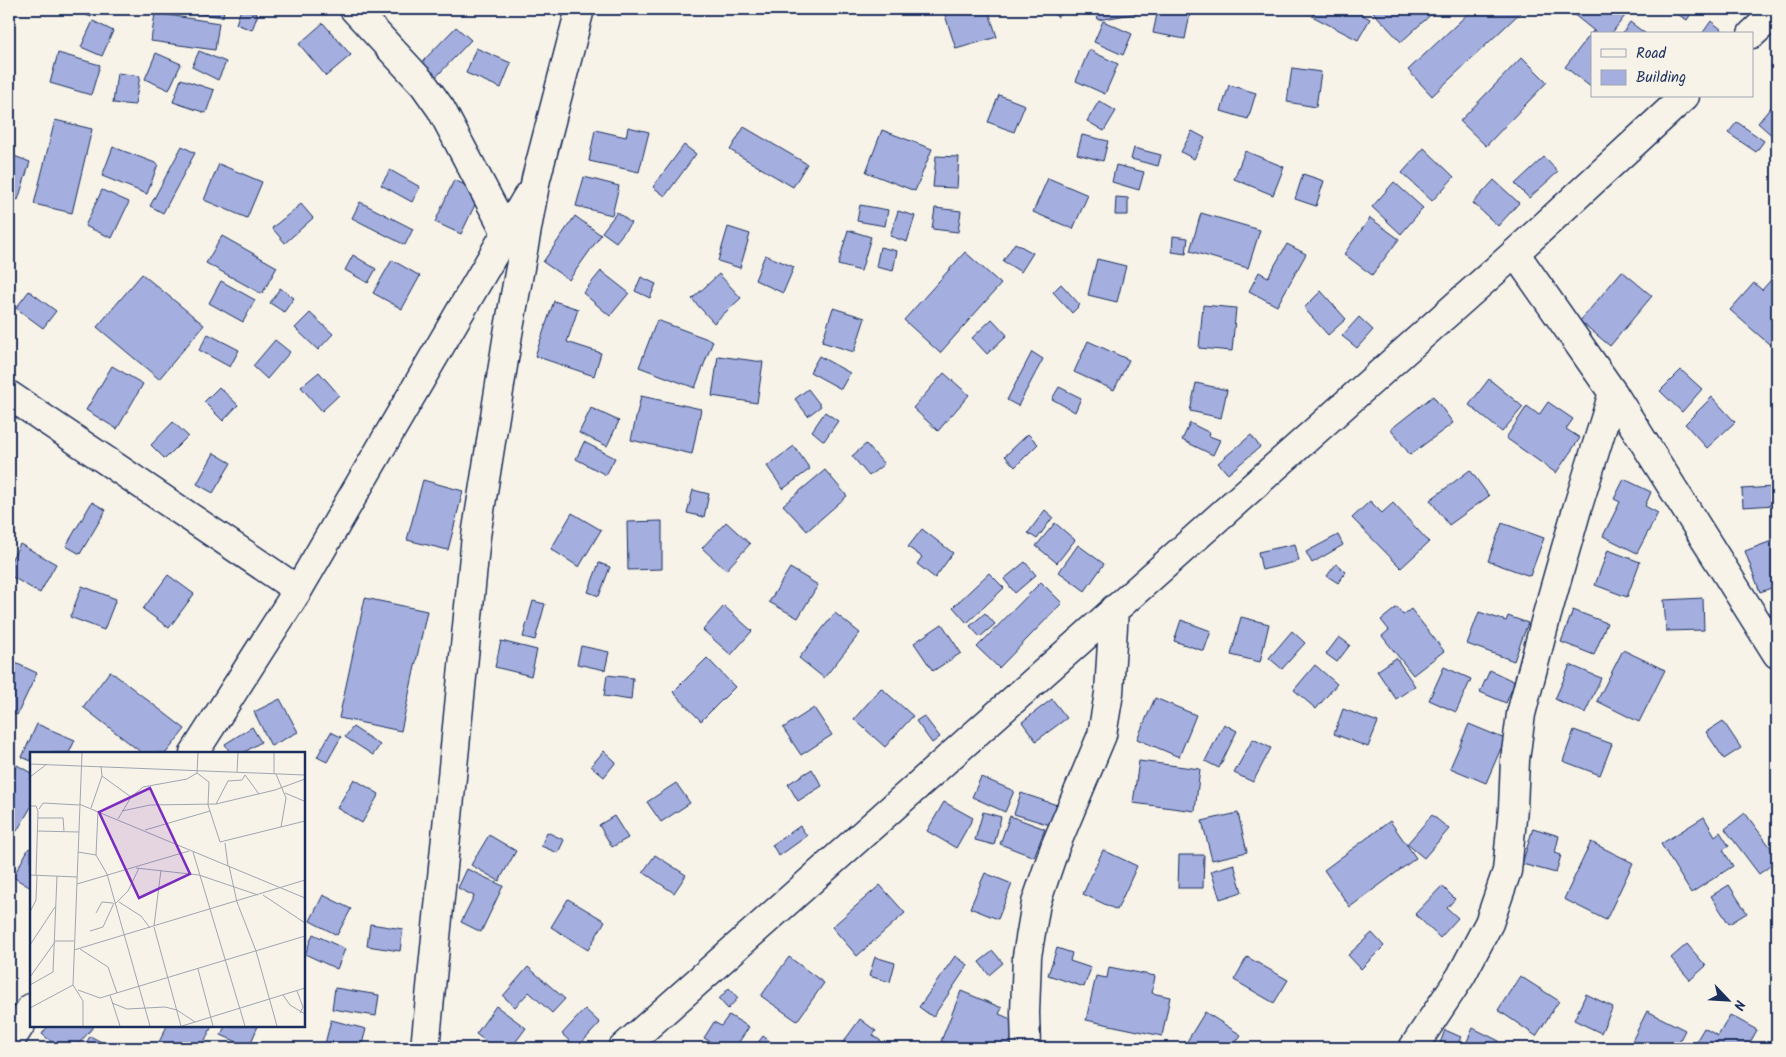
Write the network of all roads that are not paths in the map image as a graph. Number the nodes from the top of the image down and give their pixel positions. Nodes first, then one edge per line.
1 (354, 9) edge
2 (580, 9) edge
3 (1777, 11) edge
4 (1754, 32) edge
5 (1683, 98) edge
6 (536, 179) junction
7 (506, 232) junction
8 (1515, 253) junction
9 (1613, 393) junction
10 (9, 395) edge
11 (298, 590) junction
12 (1114, 609) junction
13 (1777, 654) edge
14 (195, 752) edge
15 (30, 1010) edge
16 (9, 1043) edge
17 (425, 1048) edge
18 (623, 1048) edge
19 (1026, 1048) edge
20 (1413, 1048) edge

1 - 7 street
2 - 6 street
3 - 4 street
5 - 8 street
6 - 7 street
6 - 17 street
7 - 11 street
8 - 9 street
8 - 12 street
9 - 13 street
9 - 20 street
10 - 11 street
11 - 14 street
12 - 18 street
12 - 19 street
15 - 16 street

